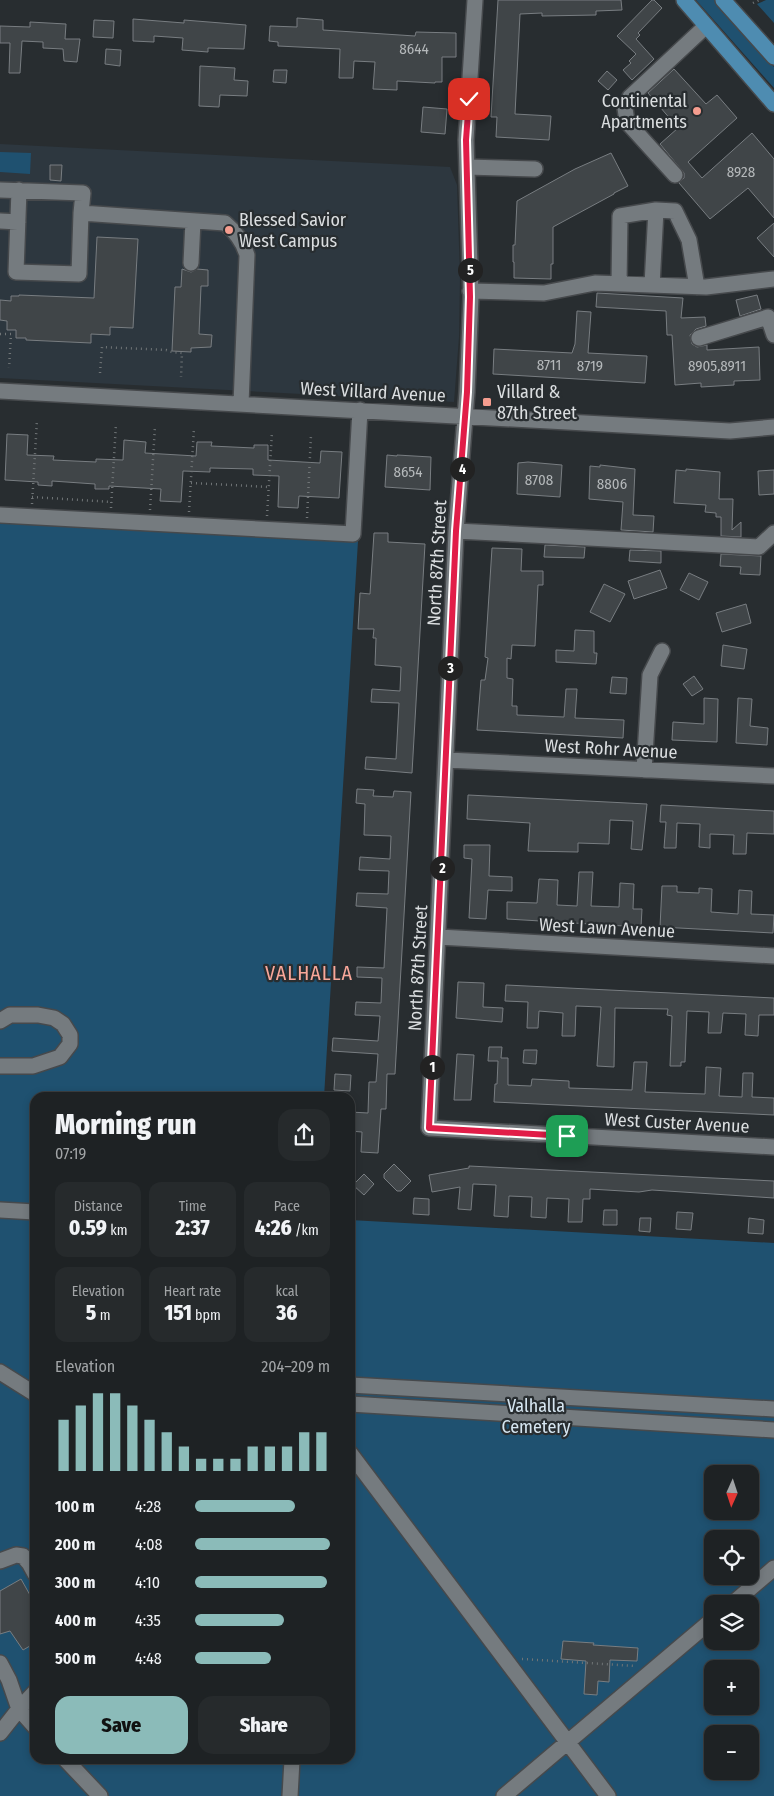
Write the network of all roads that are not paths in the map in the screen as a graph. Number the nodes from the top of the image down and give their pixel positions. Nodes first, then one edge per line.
1 (475, 0) edge
2 (684, 0) edge
3 (723, 0) edge
4 (706, 26) junction
5 (774, 57) edge
6 (774, 104) edge
7 (467, 167) junction
8 (535, 169) dead end
9 (675, 175) dead end
10 (0, 190) edge
11 (19, 190) junction
12 (656, 210) junction
13 (82, 213) junction
14 (0, 221) edge
15 (193, 221) junction
16 (18, 222) junction
17 (191, 263) dead end
18 (774, 279) edge
19 (619, 284) junction
20 (652, 285) junction
21 (697, 287) junction
22 (470, 292) junction
23 (774, 334) edge
24 (700, 338) dead end
25 (0, 390) edge
26 (241, 404) junction
27 (360, 410) junction
28 (466, 416) junction
29 (774, 427) edge
30 (0, 514) edge
31 (456, 531) junction
32 (774, 533) edge
33 (662, 651) dead end
34 (447, 760) junction
35 (644, 770) junction
36 (774, 776) edge
37 (439, 937) junction
38 (774, 956) edge
39 (0, 1021) edge
40 (0, 1066) edge
41 (429, 1128) joint
42 (774, 1148) edge
43 (0, 1210) edge
44 (30, 1212) edge
45 (0, 1372) edge
46 (355, 1385) edge
47 (30, 1391) edge
48 (355, 1404) edge
49 (774, 1410) edge
50 (774, 1430) edge
51 (355, 1460) edge
52 (0, 1561) edge
53 (30, 1565) edge
54 (774, 1568) edge
55 (742, 1595) edge
56 (704, 1627) edge
57 (0, 1664) edge
58 (30, 1697) edge
59 (18, 1709) junction
60 (30, 1722) edge
61 (0, 1733) edge
62 (567, 1743) junction
63 (70, 1764) edge
64 (292, 1764) edge
65 (100, 1796) edge
66 (290, 1796) edge
67 (504, 1796) edge
68 (608, 1796) edge

1 - 7 street, North 87th Street
2 - 4 main road
3 - 5 main road
4 - 6 main road
4 - 9 street
7 - 8 street
7 - 22 street, North 87th Street
10 - 11 street
11 - 13 street
11 - 16 street
12 - 19 street
12 - 20 street
12 - 21 street
13 - 15 street
13 - 16 street
14 - 16 street
15 - 17 street
15 - 26 street
18 - 21 street
19 - 20 street
19 - 22 street
20 - 21 street
22 - 28 street, North 87th Street
23 - 24 street
25 - 26 street, West Villard Avenue
26 - 27 street, West Villard Avenue
27 - 28 street, West Villard Avenue
27 - 30 street
28 - 29 street, West Villard Avenue
28 - 31 street, North 87th Street
31 - 32 street
31 - 34 street, North 87th Street
33 - 35 street
34 - 35 street, West Rohr Avenue
34 - 37 street, North 87th Street
35 - 36 street, West Rohr Avenue
37 - 38 street, West Lawn Avenue
37 - 41 street, North 87th Street
39 - 40 street
41 - 42 street, West Custer Avenue
43 - 44 street
45 - 47 street
46 - 49 street
48 - 50 street
51 - 62 street
52 - 53 street
54 - 55 street
56 - 62 street
57 - 59 street
58 - 59 street
59 - 60 street
59 - 61 street
62 - 67 street
62 - 68 street
63 - 65 street
64 - 66 street

